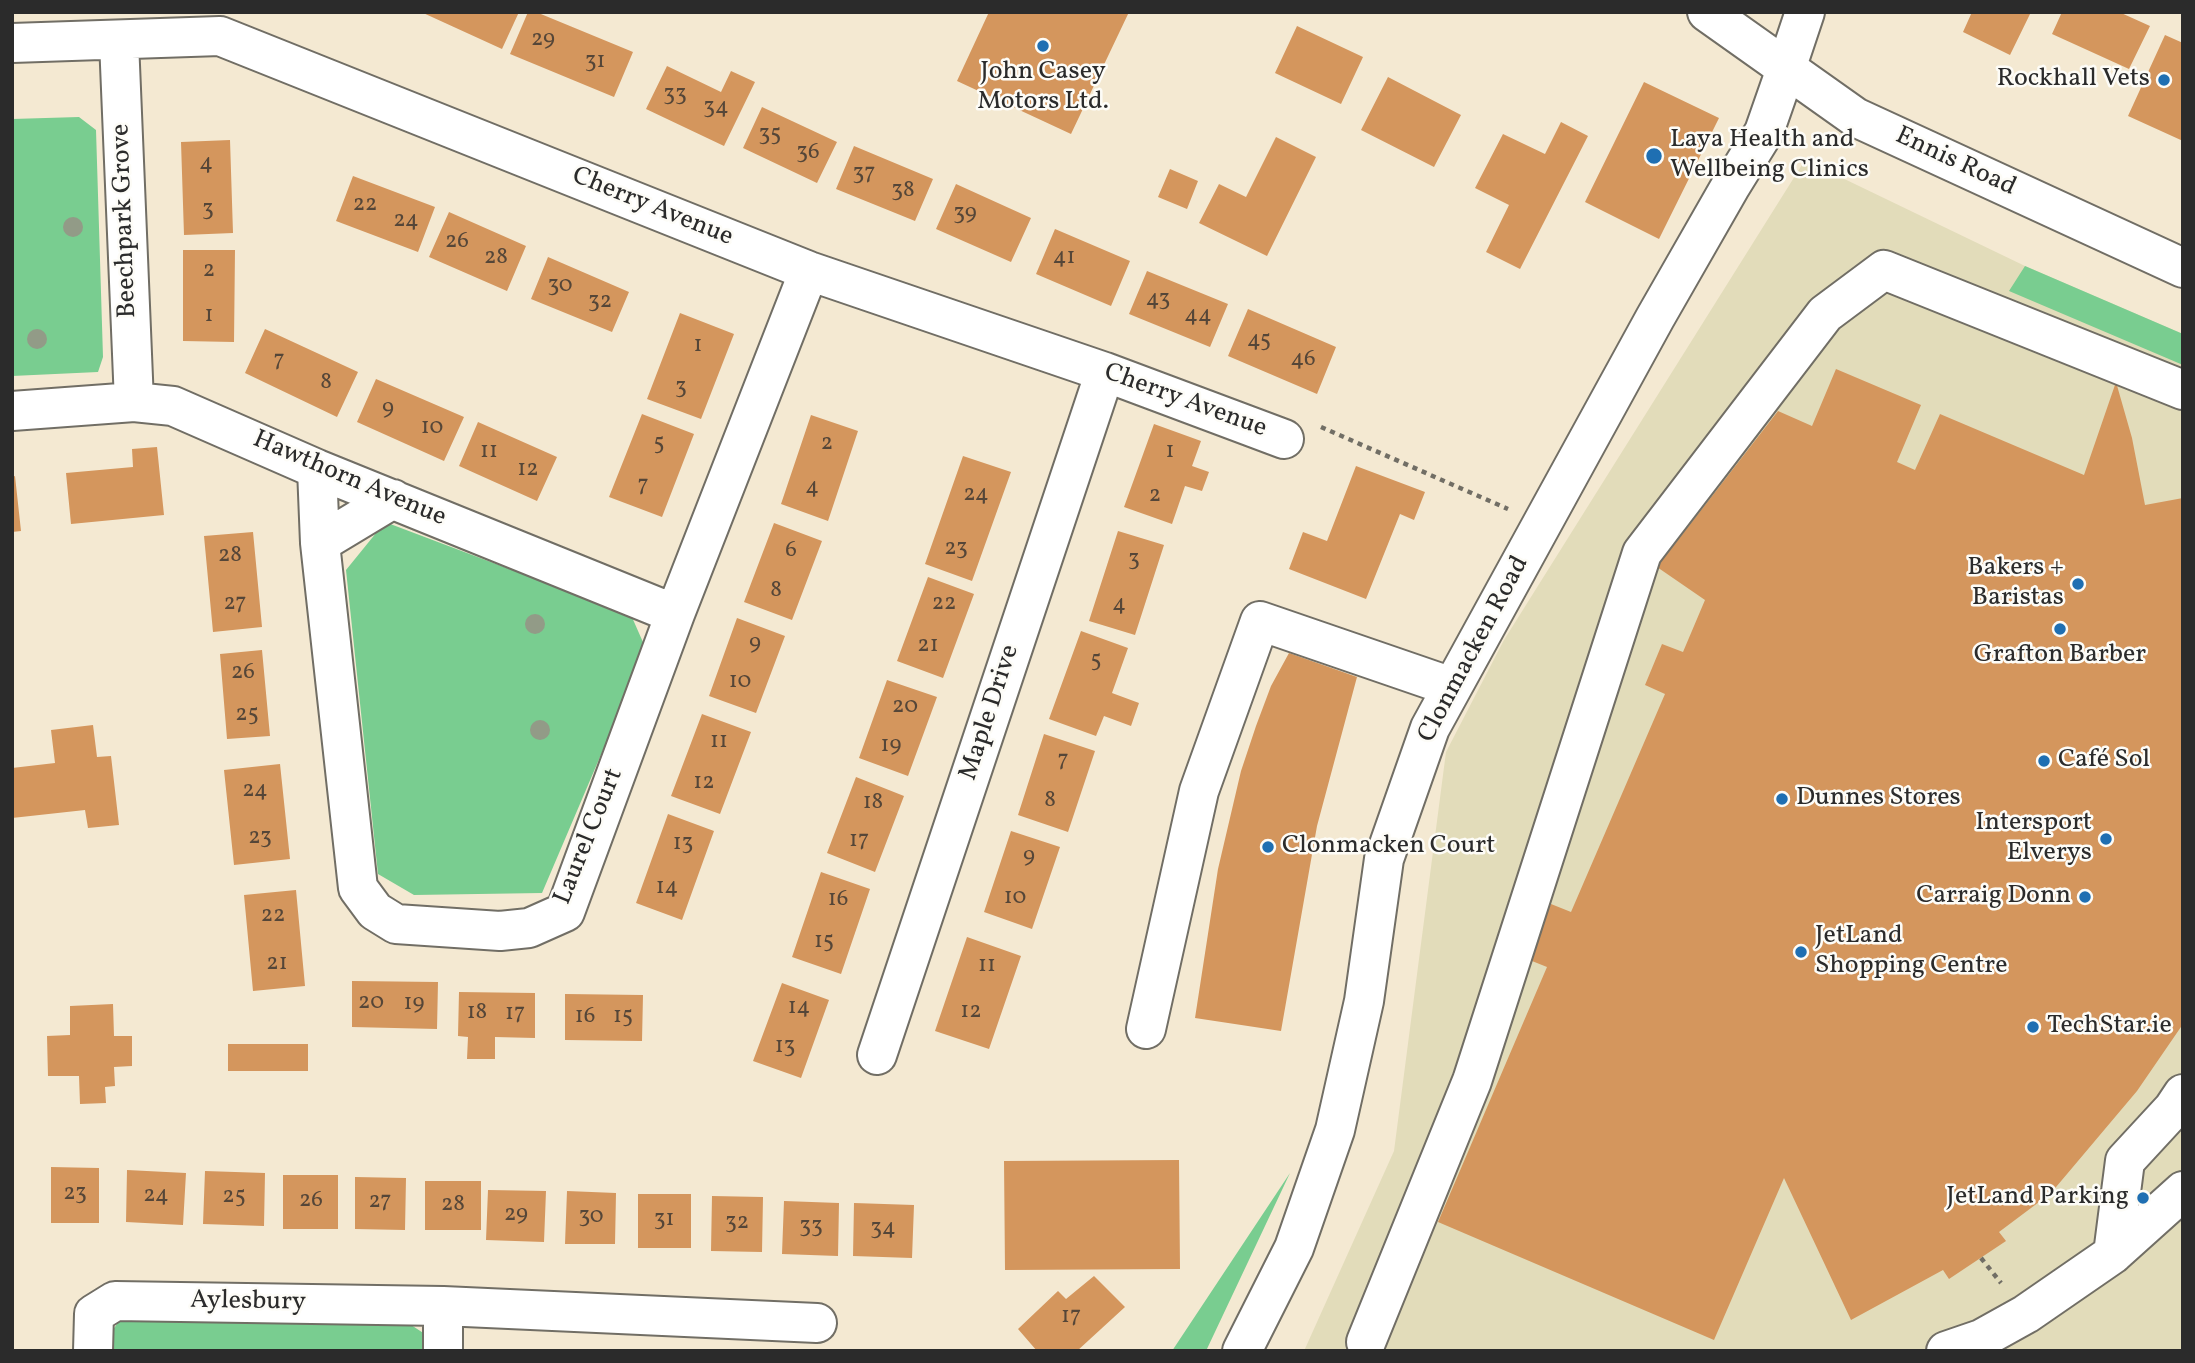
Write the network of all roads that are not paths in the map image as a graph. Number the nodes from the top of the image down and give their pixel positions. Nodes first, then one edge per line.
1 (1707, 12) edge
2 (1805, 12) edge
3 (119, 41) junction
4 (12, 43) edge
5 (1786, 69) junction
6 (2183, 268) edge
7 (809, 271) junction
8 (1105, 372) junction
9 (2183, 390) edge
10 (134, 402) junction
11 (12, 411) edge
12 (1284, 439) road end
13 (317, 469) junction
14 (393, 499) junction
15 (320, 543) junction
16 (675, 614) junction
17 (1452, 687) junction
18 (1146, 1029) dead end
19 (877, 1055) dead end
20 (2183, 1094) edge
21 (2183, 1191) edge
22 (2113, 1254) junction
23 (443, 1306) junction
24 (817, 1322) dead end
25 (1366, 1342) dead end
26 (93, 1351) edge
27 (443, 1351) edge
28 (1242, 1351) edge
29 (1946, 1351) edge

1 - 5 street, Ennis Road
2 - 5 street, Clonmacken Road
3 - 4 street, Cherry Avenue
3 - 7 street, Cherry Avenue
3 - 10 street, Beechpark Grove
5 - 6 street, Ennis Road
5 - 17 street, Clonmacken Road
7 - 8 street, Cherry Avenue
7 - 16 street, Laurel Court
8 - 12 street, Cherry Avenue
8 - 19 street, Maple Drive
9 - 25 street
10 - 11 street, Hawthorn Avenue
10 - 13 street, Hawthorn Avenue
13 - 14 street, Hawthorn Avenue
13 - 15 street, Laurel Court
14 - 15 street
14 - 16 street, Hawthorn Avenue
15 - 16 street, Laurel Court
17 - 18 street
17 - 28 street, Clonmacken Road
20 - 22 street
21 - 22 street
22 - 29 street
23 - 24 street, Aylesbury
23 - 26 street, Aylesbury
23 - 27 street

